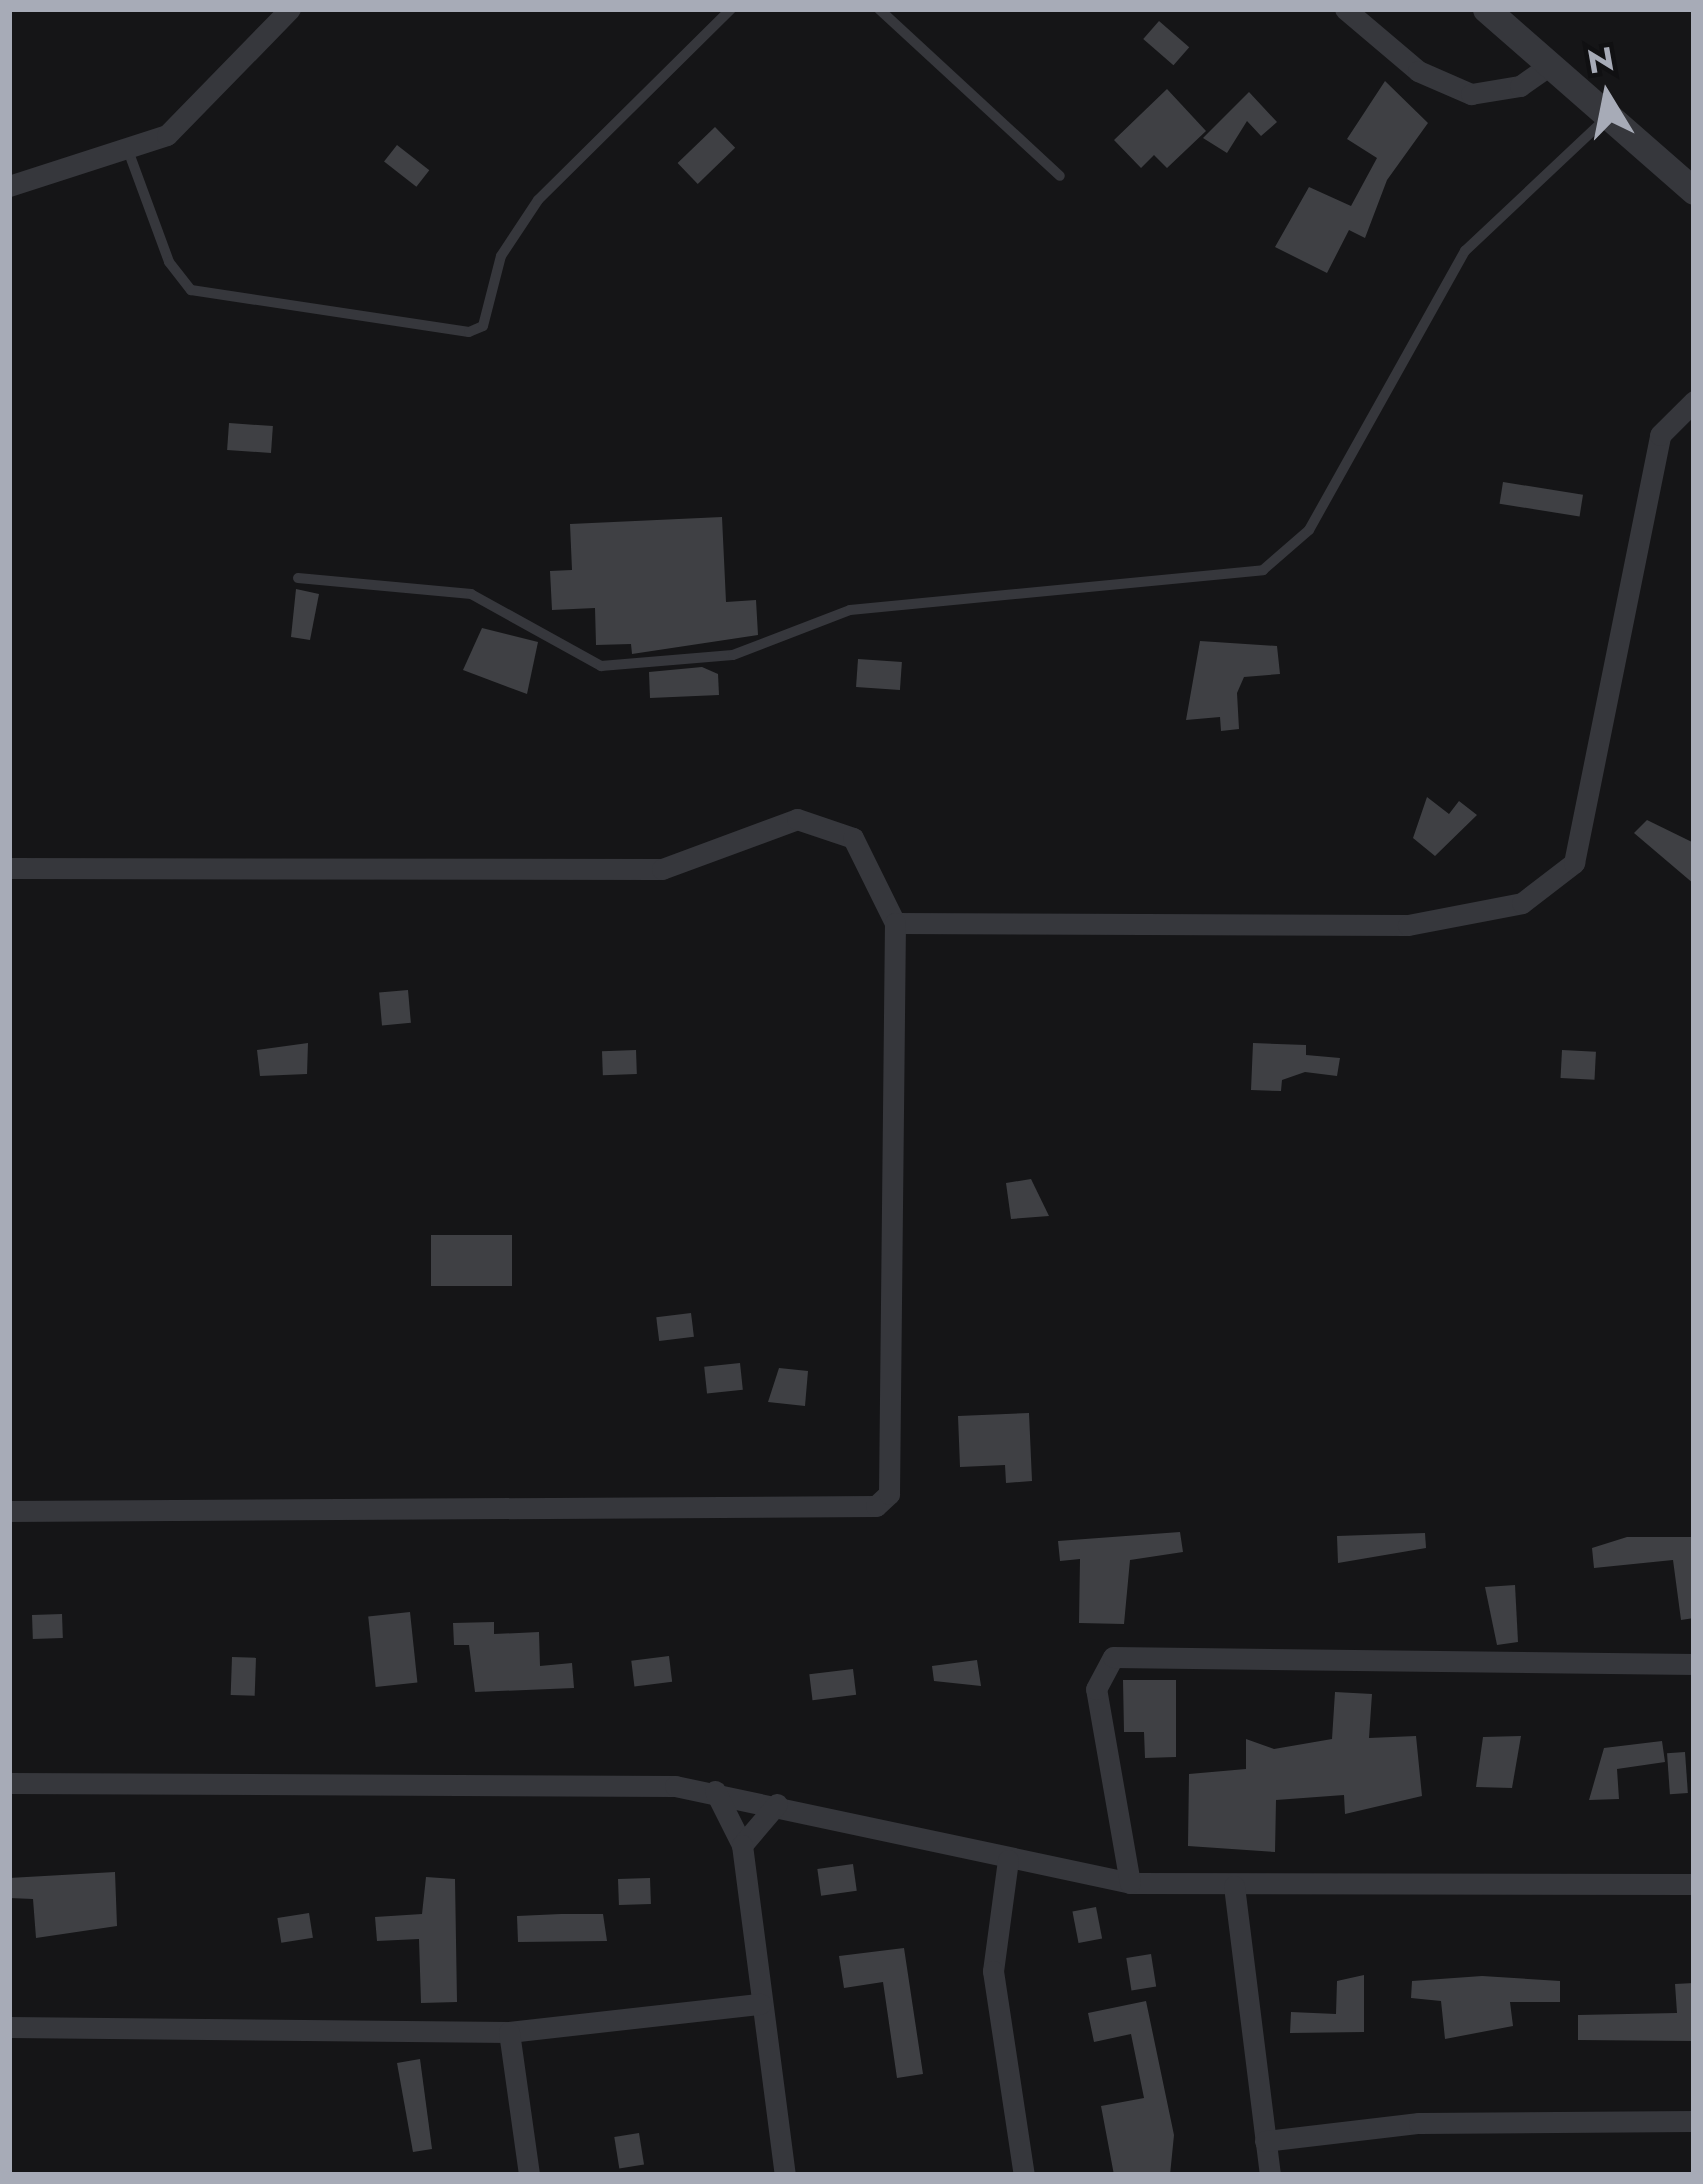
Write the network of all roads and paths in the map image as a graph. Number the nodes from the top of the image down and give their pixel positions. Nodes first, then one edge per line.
1 (290, 9) edge
2 (730, 9) edge
3 (879, 9) edge
4 (1346, 9) edge
5 (1486, 9) edge
6 (1551, 64) junction
7 (1610, 115) junction
8 (129, 153) junction
9 (1060, 176) dead end
10 (9, 186) edge
11 (1694, 190) edge
12 (1694, 401) edge
13 (298, 578) dead end
14 (9, 868) edge
15 (895, 923) junction
16 (9, 1511) edge
17 (1694, 1664) edge
18 (9, 1783) edge
19 (716, 1791) junction
20 (777, 1804) junction
21 (742, 1845) junction
22 (1008, 1860) junction
23 (1130, 1883) junction
24 (1694, 1884) edge
25 (1234, 1886) junction
26 (760, 2004) junction
27 (9, 2026) edge
28 (509, 2032) junction
29 (1694, 2121) edge
30 (1264, 2141) junction
31 (529, 2175) edge
32 (785, 2175) edge
33 (1024, 2175) edge
34 (1270, 2175) edge

1 - 8 street
2 - 8 lane
3 - 9 lane
4 - 6 street
5 - 6 street
6 - 7 street
7 - 11 street
7 - 13 lane
8 - 10 street
12 - 15 street
14 - 15 street
15 - 16 street
17 - 23 street
18 - 19 street
19 - 20 street
19 - 21 street
20 - 21 street
20 - 22 street
21 - 26 street
22 - 23 street
22 - 33 street
23 - 25 street
24 - 25 street
25 - 30 street
26 - 28 street
26 - 32 street
27 - 28 street
28 - 31 street
29 - 30 street
30 - 34 street

